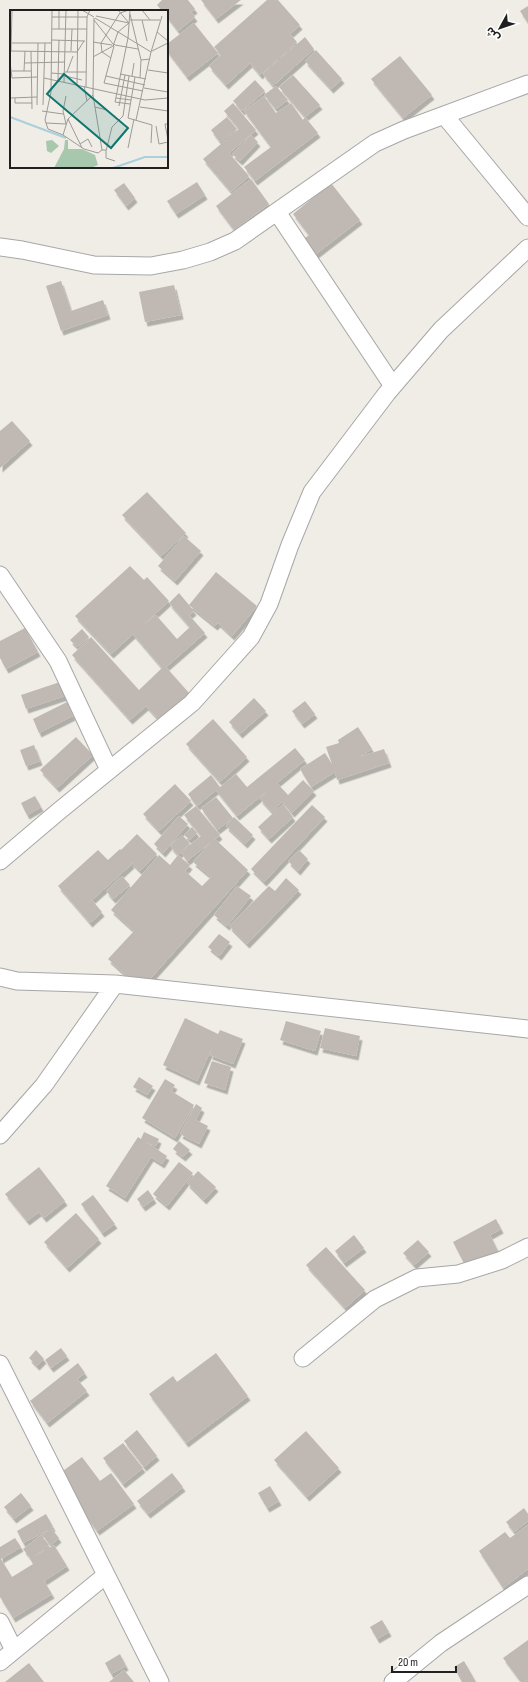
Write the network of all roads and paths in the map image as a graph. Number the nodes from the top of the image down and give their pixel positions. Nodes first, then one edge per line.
1 (528, 84) edge
2 (444, 115) junction
3 (277, 212) junction
4 (528, 217) edge
5 (0, 247) edge
6 (528, 248) edge
7 (393, 386) junction
8 (0, 575) edge
9 (109, 770) junction
10 (0, 861) edge
11 (0, 977) edge
12 (115, 984) junction
13 (528, 1029) edge
14 (0, 1134) edge
15 (528, 1248) edge
16 (303, 1358) dead end
17 (0, 1364) edge
18 (106, 1575) junction
19 (528, 1585) edge
20 (0, 1622) edge
21 (14, 1650) junction
22 (0, 1662) edge
23 (160, 1682) edge
24 (393, 1682) edge

1 - 2 street
2 - 3 street
2 - 4 street
3 - 5 street
3 - 7 street
6 - 7 street
7 - 9 street
8 - 9 street
9 - 10 street
11 - 12 street
12 - 13 street
12 - 14 street
15 - 16 street
17 - 18 street
18 - 21 street
18 - 23 street
19 - 24 street
20 - 21 street
21 - 22 street

